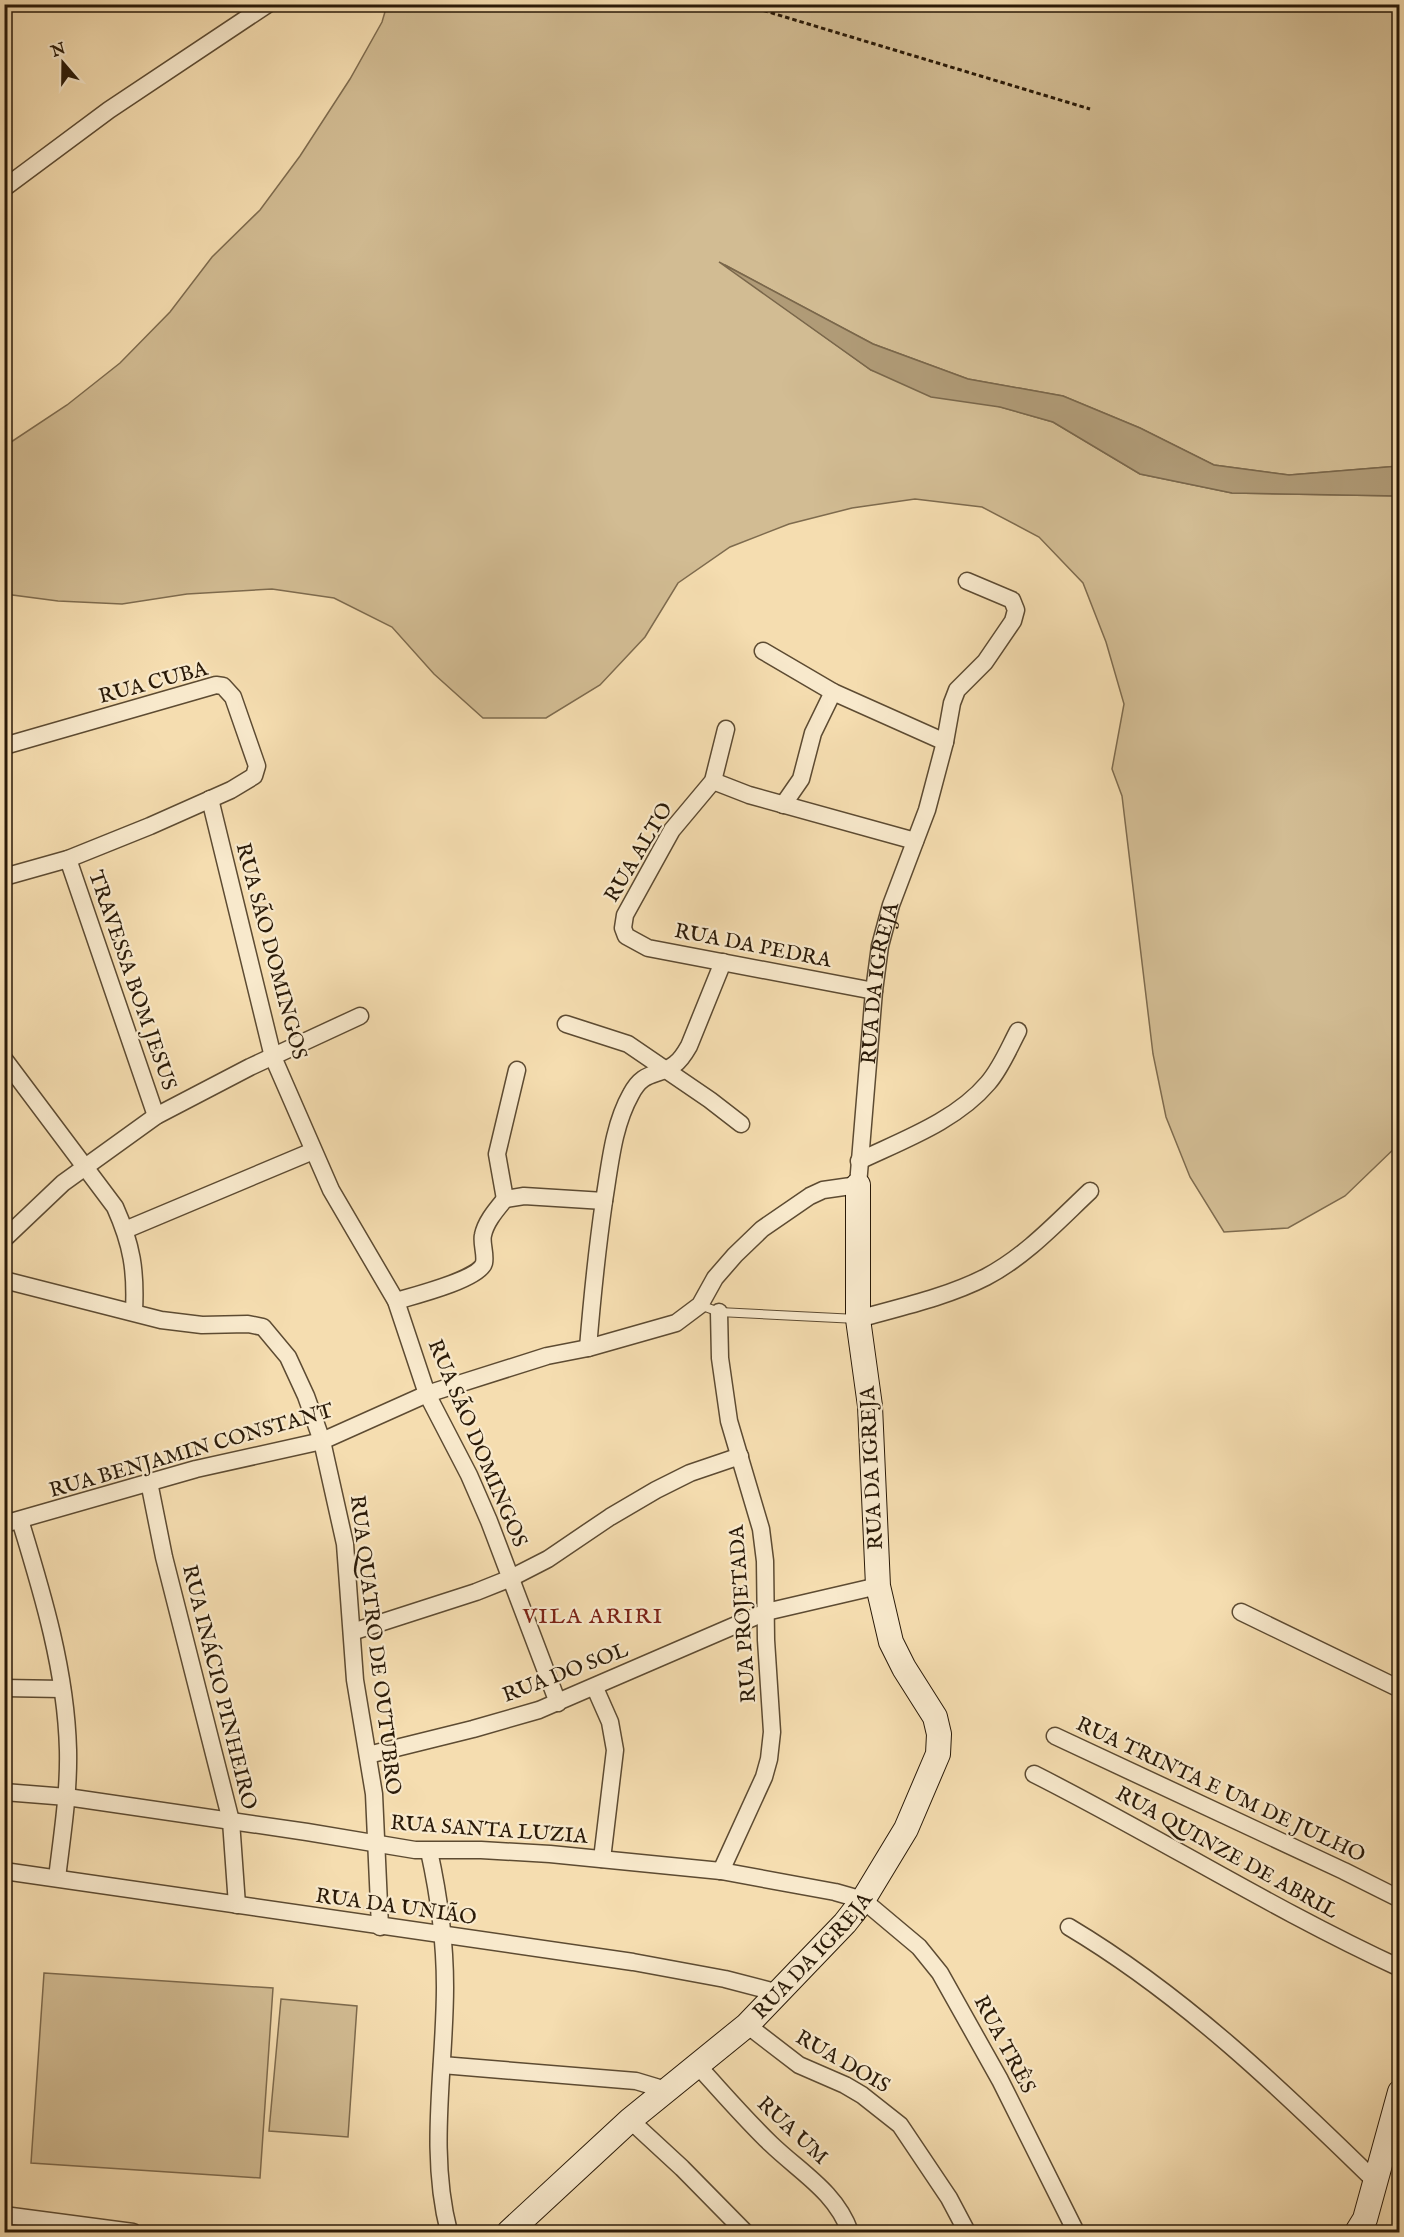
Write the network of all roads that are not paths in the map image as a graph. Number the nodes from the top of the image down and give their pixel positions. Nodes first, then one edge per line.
1 (268, 4) edge
2 (4, 188) edge
3 (968, 581) dead end
4 (763, 651) dead end
5 (833, 692) junction
6 (726, 729) dead end
7 (945, 742) junction
8 (4, 747) edge
9 (713, 781) junction
10 (210, 799) junction
11 (783, 805) junction
12 (915, 841) junction
13 (68, 859) junction
14 (4, 877) edge
15 (626, 936) joint
16 (723, 962) junction
17 (874, 991) junction
18 (360, 1016) dead end
19 (566, 1024) dead end
20 (1018, 1031) dead end
21 (273, 1057) junction
22 (4, 1059) edge
23 (517, 1070) dead end
24 (664, 1070) junction
25 (156, 1116) junction
26 (741, 1124) dead end
27 (313, 1151) junction
28 (859, 1161) junction
29 (85, 1167) junction
30 (858, 1185) junction
31 (1090, 1191) dead end
32 (506, 1199) junction
33 (604, 1201) junction
34 (125, 1230) junction
35 (4, 1239) edge
36 (4, 1280) edge
37 (396, 1301) junction
38 (700, 1305) junction
39 (134, 1311) junction
40 (719, 1312) junction
41 (858, 1319) junction
42 (588, 1348) junction
43 (427, 1394) junction
44 (322, 1441) junction
45 (740, 1456) junction
46 (149, 1482) junction
47 (12, 1522) edge
48 (511, 1578) junction
49 (878, 1586) junction
50 (766, 1612) junction
51 (1241, 1612) dead end
52 (352, 1632) junction
53 (4, 1688) edge
54 (595, 1688) junction
55 (62, 1689) junction
56 (1400, 1689) edge
57 (558, 1703) junction
58 (1055, 1736) dead end
59 (368, 1755) junction
60 (1034, 1774) dead end
61 (4, 1792) edge
62 (67, 1797) junction
63 (231, 1821) junction
64 (377, 1844) junction
65 (429, 1851) junction
66 (602, 1859) junction
67 (4, 1871) edge
68 (721, 1871) junction
69 (57, 1878) junction
70 (1400, 1899) edge
71 (862, 1900) junction
72 (237, 1905) junction
73 (380, 1927) junction
74 (1069, 1927) dead end
75 (443, 1936) junction
76 (1400, 1968) edge
77 (779, 1993) junction
78 (747, 2025) junction
79 (442, 2065) junction
80 (698, 2066) junction
81 (666, 2090) junction
82 (1400, 2091) edge
83 (630, 2120) junction
84 (1375, 2181) junction
85 (4, 2215) edge
86 (133, 2232) edge
87 (449, 2232) edge
88 (509, 2232) edge
89 (746, 2232) edge
90 (850, 2232) edge
91 (967, 2232) edge
92 (1076, 2232) edge
93 (1357, 2232) edge

1 - 2 street
3 - 7 street, RUA DA IGREJA
4 - 5 street
5 - 7 street
5 - 11 street
6 - 9 street, RUA ALTO
7 - 12 street, RUA DA IGREJA
8 - 10 street, RUA CUBA
9 - 11 street
9 - 15 street, RUA ALTO
10 - 13 street
10 - 21 street, RUA SÃO DOMINGOS
11 - 12 street
12 - 17 street, RUA DA IGREJA
13 - 14 street
13 - 25 street, TRAVESSA BOM JESUS
15 - 16 street, RUA DA PEDRA
16 - 17 street, RUA DA PEDRA
16 - 24 street
17 - 28 street, RUA DA IGREJA
18 - 21 street
19 - 24 street
20 - 28 street
21 - 25 street
21 - 27 street, RUA SÃO DOMINGOS
22 - 29 street
23 - 32 street
24 - 26 street
24 - 33 street
25 - 29 street
27 - 34 street
27 - 37 street, RUA SÃO DOMINGOS
28 - 30 street, RUA DA IGREJA
29 - 34 street
29 - 35 street
30 - 38 street, RUA BENJAMIN CONSTANT
30 - 41 street, RUA DA IGREJA
31 - 41 street
32 - 33 street
32 - 37 street
33 - 42 street
34 - 39 street
36 - 39 street, RUA QUATRO DE OUTUBRO
37 - 43 street, RUA SÃO DOMINGOS
38 - 40 lane
38 - 42 street, RUA BENJAMIN CONSTANT
39 - 44 street, RUA QUATRO DE OUTUBRO
40 - 41 lane
40 - 45 street, RUA PROJETADA
41 - 49 street, RUA DA IGREJA
42 - 43 street, RUA BENJAMIN CONSTANT
43 - 44 street, RUA BENJAMIN CONSTANT
43 - 48 street, RUA SÃO DOMINGOS
44 - 46 street, RUA BENJAMIN CONSTANT
44 - 52 street, RUA QUATRO DE OUTUBRO
45 - 48 street
45 - 50 street, RUA PROJETADA
46 - 47 street, RUA BENJAMIN CONSTANT
46 - 63 street, RUA INÁCIO PINHEIRO
47 - 55 street
48 - 52 street
48 - 57 street, RUA SÃO DOMINGOS
49 - 50 street, RUA DO SOL
49 - 71 street, RUA DA IGREJA
50 - 54 street, RUA DO SOL
50 - 68 street, RUA PROJETADA
51 - 56 street
52 - 59 street, RUA QUATRO DE OUTUBRO
53 - 55 street
54 - 57 street, RUA DO SOL
54 - 66 street
55 - 62 street
57 - 59 street, RUA DO SOL
58 - 70 street, RUA TRINTA E UM DE JULHO
59 - 64 street, RUA QUATRO DE OUTUBRO
60 - 76 street, RUA QUINZE DE ABRIL
61 - 62 street, RUA SANTA LUZIA
62 - 63 street, RUA SANTA LUZIA
62 - 69 street
63 - 64 street, RUA SANTA LUZIA
63 - 72 street, RUA INÁCIO PINHEIRO
64 - 65 street, RUA SANTA LUZIA
64 - 73 street, RUA QUATRO DE OUTUBRO
65 - 66 street, RUA SANTA LUZIA
65 - 75 street
66 - 68 street, RUA SANTA LUZIA
67 - 69 street, RUA DA UNIÃO
68 - 71 street, RUA SANTA LUZIA
69 - 72 street, RUA DA UNIÃO
71 - 77 street, RUA DA IGREJA
71 - 92 street, RUA TRÊS
72 - 73 street, RUA DA UNIÃO
73 - 75 street, RUA DA UNIÃO
74 - 84 street
75 - 77 street, RUA DA UNIÃO
75 - 79 street
77 - 78 street, RUA DA IGREJA
78 - 80 street, RUA DA IGREJA
78 - 91 street, RUA DOIS
79 - 81 street
79 - 87 street
80 - 81 street, RUA DA IGREJA
80 - 90 street, RUA UM
81 - 83 street, RUA DA IGREJA
82 - 84 street
83 - 88 street, RUA DA IGREJA
83 - 89 street
84 - 93 street
85 - 86 street

